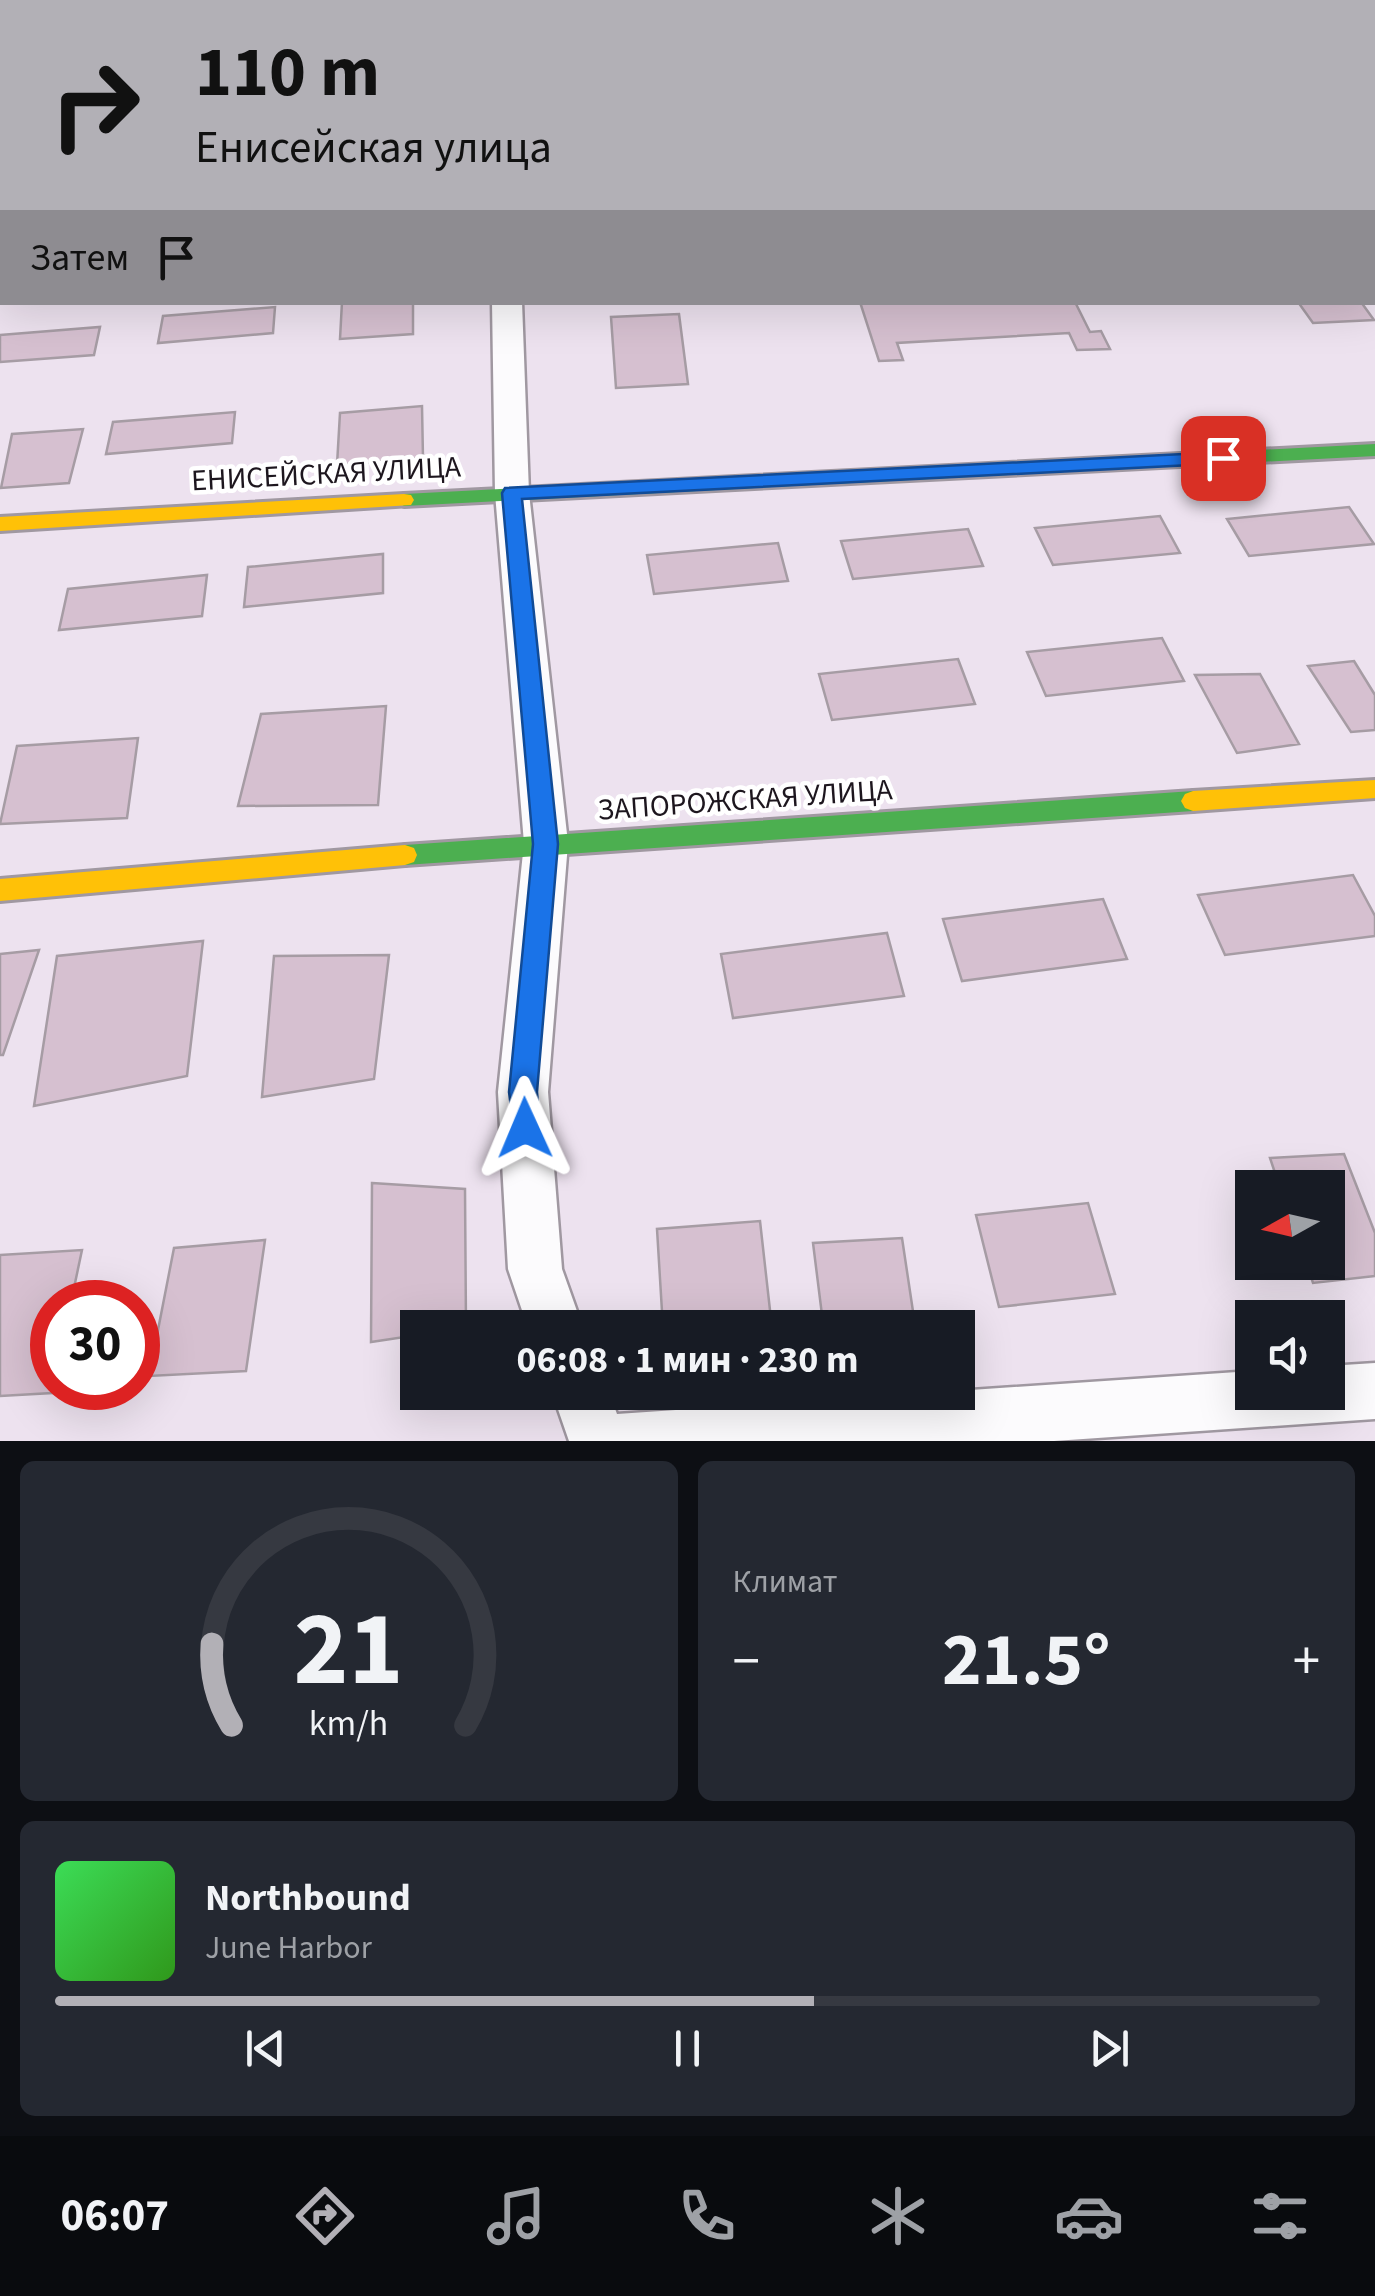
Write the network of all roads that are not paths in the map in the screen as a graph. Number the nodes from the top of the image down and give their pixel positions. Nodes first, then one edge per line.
1 (516, 306) edge
2 (1375, 450) edge
3 (512, 493) junction
4 (0, 524) edge
5 (1375, 790) edge
6 (546, 844) junction
7 (0, 890) edge
8 (549, 1310) edge
9 (1375, 1391) edge
10 (587, 1410) edge
11 (598, 1441) edge
12 (621, 1441) edge

1 - 3 street
2 - 3 street, ЕНИСЕЙСКАЯ УЛИЦА
3 - 4 street, ЕНИСЕЙСКАЯ УЛИЦА
3 - 6 street
5 - 6 street, ЗАПОРОЖСКАЯ УЛИЦА
6 - 7 street, ЗАПОРОЖСКАЯ УЛИЦА
6 - 8 street
9 - 12 street
10 - 11 street

